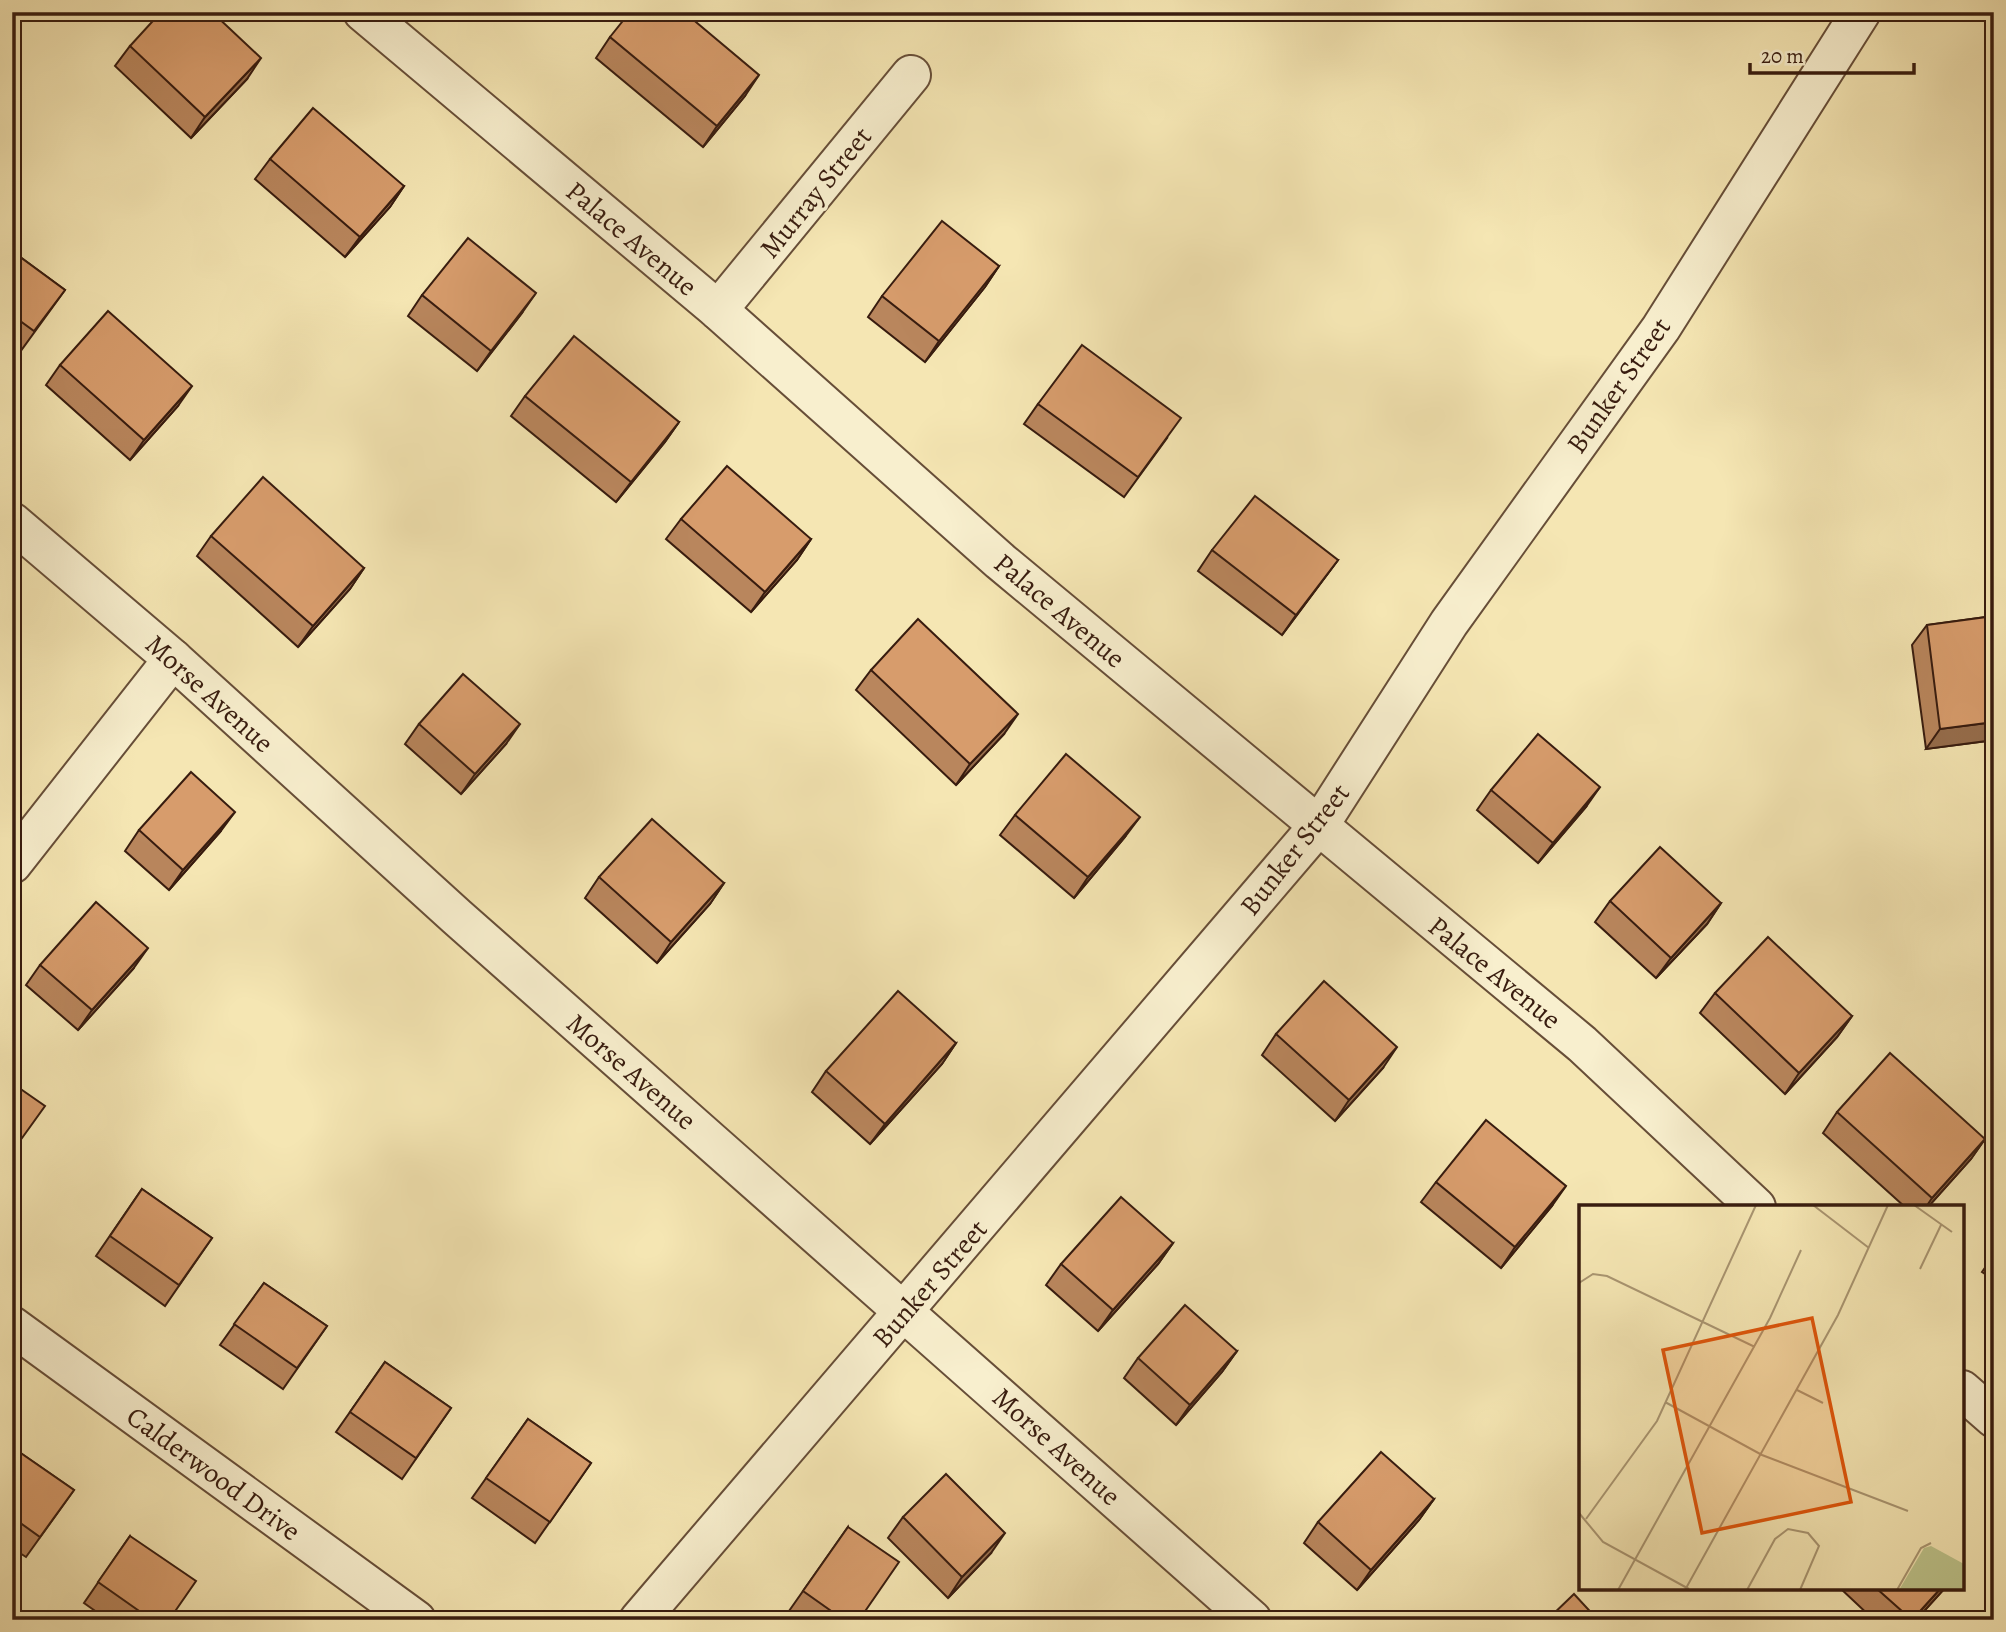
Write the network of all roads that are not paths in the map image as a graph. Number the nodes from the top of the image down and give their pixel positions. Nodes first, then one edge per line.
1 (363, 12) edge
2 (1861, 12) edge
3 (911, 75) dead end
4 (718, 310) junction
5 (12, 522) edge
6 (173, 659) junction
7 (1320, 824) junction
8 (12, 864) edge
9 (1754, 1205) edge
10 (905, 1311) junction
11 (12, 1326) edge
12 (1964, 1392) edge
13 (1994, 1418) edge
14 (416, 1620) edge
15 (639, 1620) edge
16 (1252, 1620) edge

1 - 4 street, Palace Avenue
2 - 7 street, Bunker Street
3 - 4 street, Murray Street
4 - 7 street, Palace Avenue
5 - 6 street, Morse Avenue
6 - 8 street
6 - 10 street, Morse Avenue
7 - 9 street, Palace Avenue
7 - 10 street, Bunker Street
10 - 15 street, Bunker Street
10 - 16 street, Morse Avenue
11 - 14 street, Calderwood Drive
12 - 13 street

